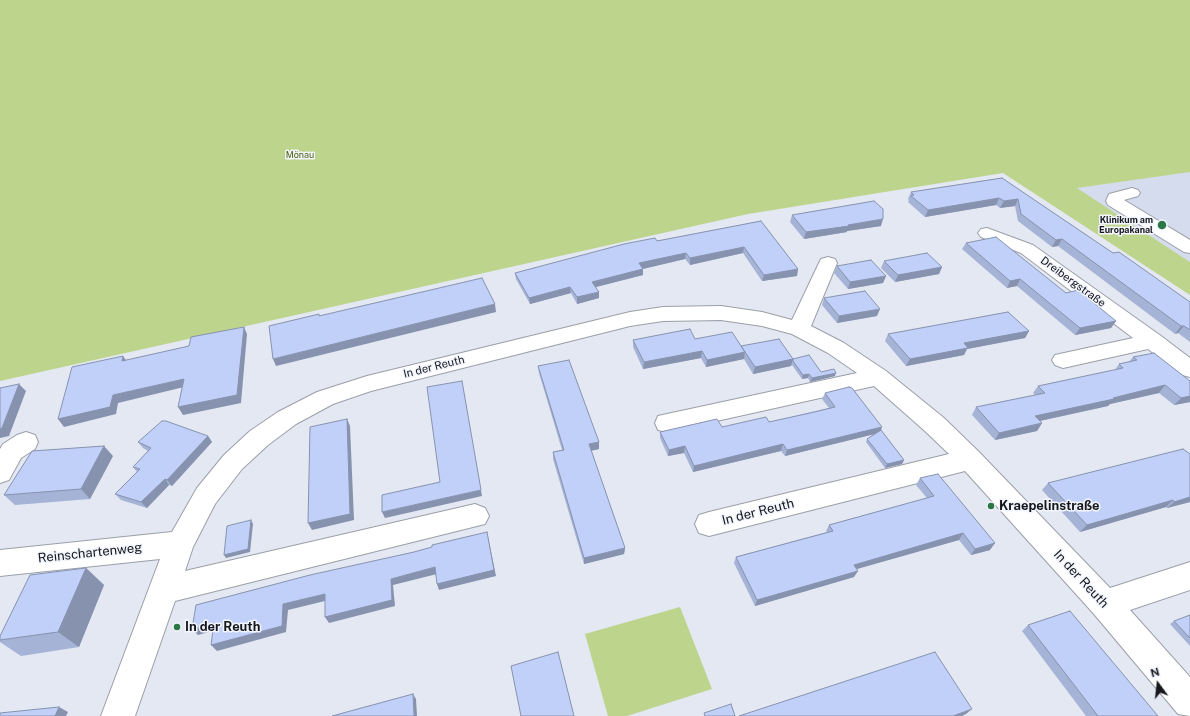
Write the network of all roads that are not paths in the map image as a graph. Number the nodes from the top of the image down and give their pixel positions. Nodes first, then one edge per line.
1 (1132, 193) dead end
2 (987, 233) dead end
3 (1190, 248) edge
4 (828, 263) dead end
5 (799, 329) junction
6 (1153, 341) junction
7 (1063, 360) dead end
8 (1190, 369) edge
9 (878, 377) junction
10 (666, 423) dead end
11 (26, 442) dead end
12 (970, 459) junction
13 (0, 472) edge
14 (475, 516) dead end
15 (709, 524) dead end
16 (180, 544) junction
17 (0, 563) edge
18 (1190, 576) edge
19 (163, 590) junction
20 (1105, 604) junction
21 (1190, 702) edge
22 (118, 716) edge

1 - 3 street
2 - 6 street, Dreibergstraße
4 - 5 street
5 - 9 street, In der Reuth
5 - 16 street, In der Reuth
6 - 7 street
6 - 8 street, Dreibergstraße
9 - 10 street
9 - 12 street, In der Reuth
11 - 13 street
12 - 15 street, In der Reuth
12 - 20 street, In der Reuth
14 - 19 street
16 - 17 street, Reinschartenweg
16 - 19 street, In der Reuth
18 - 20 street
19 - 22 street, In der Reuth
20 - 21 street, In der Reuth

